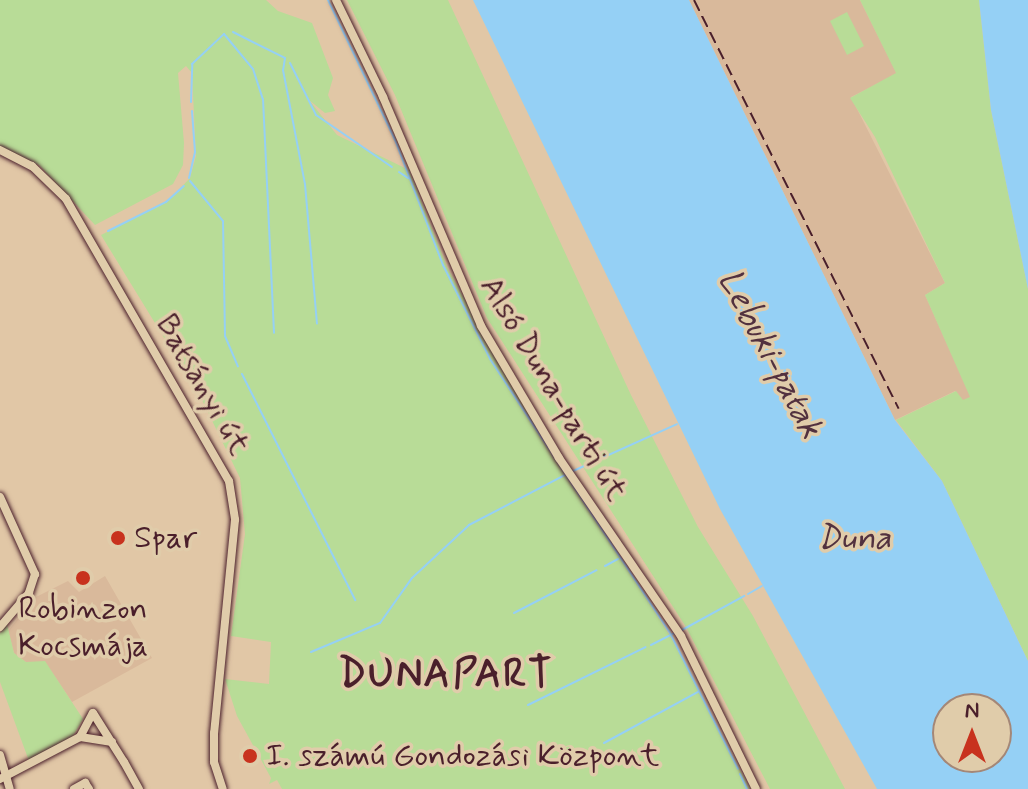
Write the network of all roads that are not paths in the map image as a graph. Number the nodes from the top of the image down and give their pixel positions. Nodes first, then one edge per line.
1 (336, 0) edge
2 (0, 150) edge
3 (0, 497) edge
4 (0, 627) edge
5 (80, 737) junction
6 (112, 742) junction
7 (0, 758) edge
8 (3, 778) edge
9 (10, 789) edge
10 (74, 789) edge
11 (89, 789) edge
12 (139, 789) edge
13 (223, 789) edge
14 (756, 789) edge

1 - 14 street, Alsó Duna-parti út
2 - 13 street, Batsányi út
3 - 4 street
5 - 6 street
5 - 6 street
5 - 8 street
6 - 12 street
7 - 8 street
8 - 9 street
10 - 11 street

